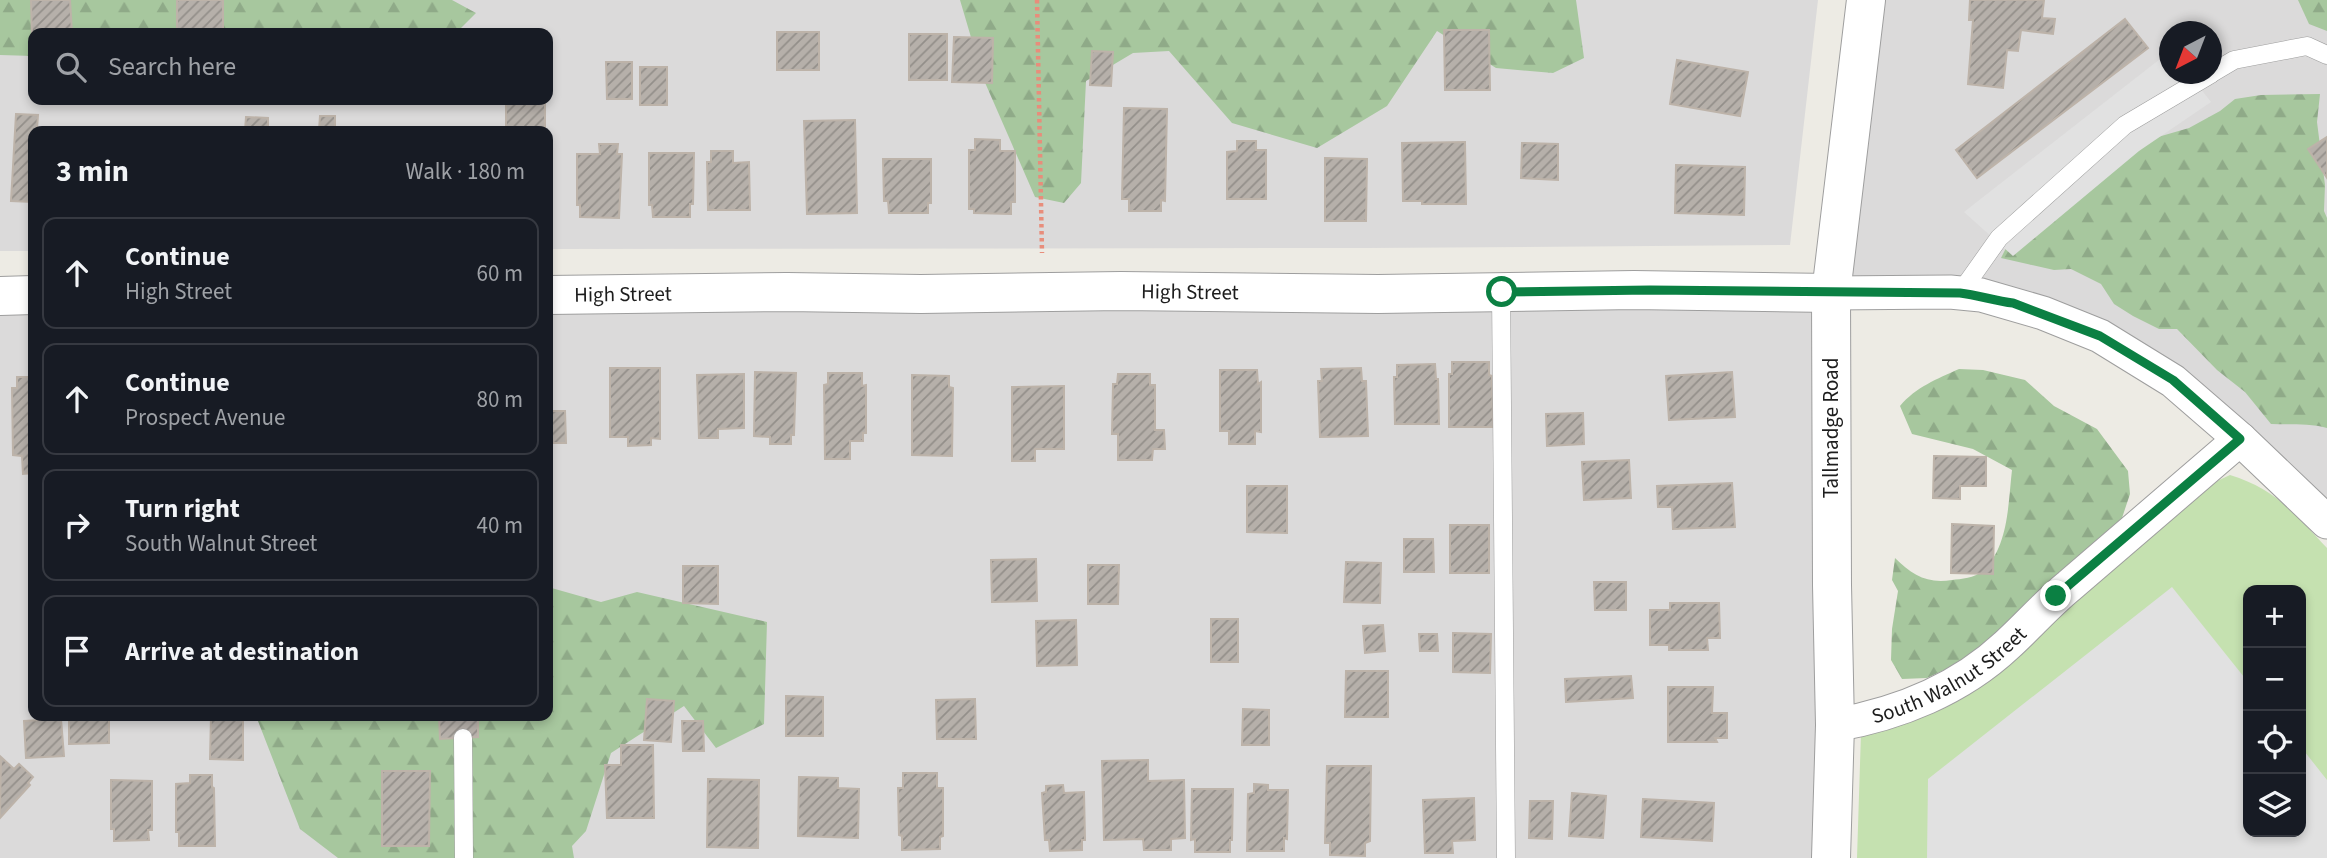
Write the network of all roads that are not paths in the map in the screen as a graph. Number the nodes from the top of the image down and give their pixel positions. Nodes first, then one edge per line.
1 (1866, 0) edge
2 (2327, 55) edge
3 (2222, 67) edge
4 (2193, 84) edge
5 (1502, 292) junction
6 (1831, 293) junction
7 (1960, 293) junction
8 (28, 295) edge
9 (553, 295) edge
10 (0, 296) edge
11 (2240, 439) junction
12 (2327, 522) edge
13 (1835, 725) junction
14 (463, 738) dead end
15 (464, 858) edge
16 (1506, 858) edge
17 (1831, 858) edge

1 - 6 street, Tallmadge Road
2 - 3 lane
4 - 7 lane
5 - 6 street, High Street
5 - 9 street, High Street
5 - 16 lane
6 - 7 street
6 - 13 street, Tallmadge Road
7 - 11 street
8 - 10 street
11 - 12 street
11 - 13 street, South Walnut Street
13 - 17 street, Tallmadge Road
14 - 15 lane

